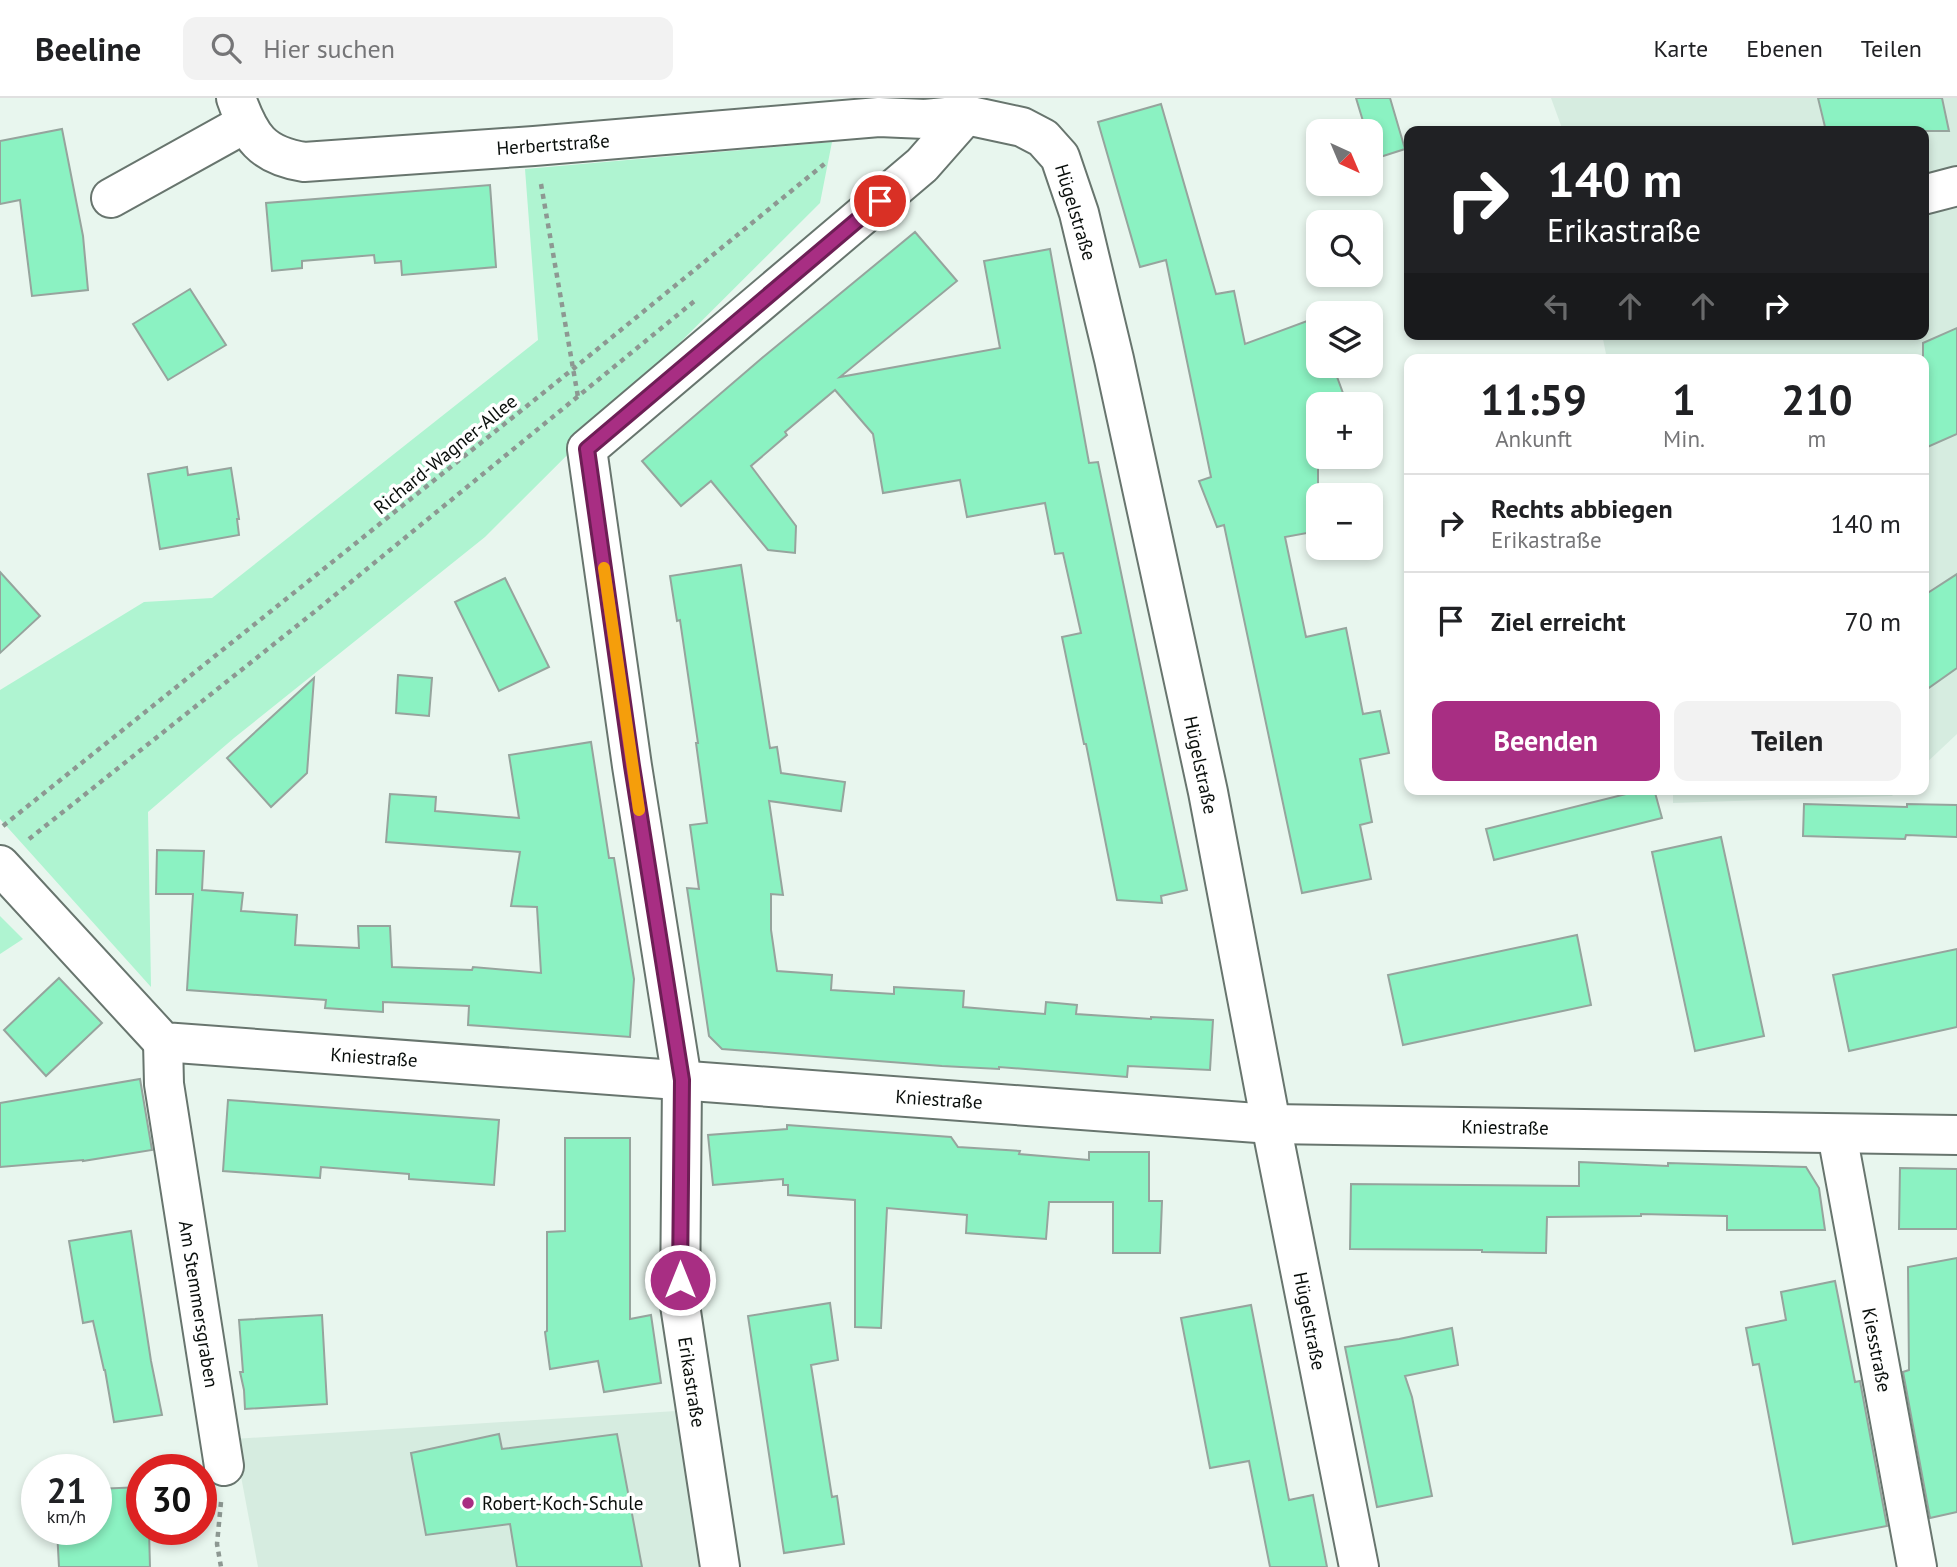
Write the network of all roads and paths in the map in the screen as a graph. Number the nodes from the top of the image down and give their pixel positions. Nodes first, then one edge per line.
1 (241, 111) edge
2 (804, 111) edge
3 (966, 115) junction
4 (879, 117) joint
5 (534, 146) junction
6 (832, 158) dead end
7 (1957, 186) edge
8 (1929, 193) edge
9 (111, 198) dead end
10 (706, 292) dead end
11 (573, 369) junction
12 (578, 396) junction
13 (587, 449) junction
14 (0, 829) edge
15 (11, 855) edge
16 (163, 1042) junction
17 (682, 1080) junction
18 (1271, 1124) junction
19 (1837, 1134) junction
20 (1957, 1135) edge
21 (224, 1466) joint
22 (221, 1567) edge
23 (720, 1567) edge
24 (1359, 1567) edge
25 (1917, 1567) edge

1 - 5 street, Herbertstraße
1 - 9 street
2 - 4 street, Herbertstraße
2 - 5 street, Herbertstraße
3 - 4 street, Hügelstraße
3 - 13 street
3 - 18 street, Hügelstraße
5 - 11 path
6 - 11 path, Richard-Wagner-Allee
7 - 8 street
10 - 12 path
11 - 12 path
11 - 14 path, Richard-Wagner-Allee
12 - 13 path
12 - 15 path
13 - 17 street, Erikastraße
15 - 16 street
16 - 17 street, Kniestraße
16 - 21 street, Am Stemmersgraben
17 - 18 street, Kniestraße
17 - 23 street, Erikastraße
18 - 19 street, Kniestraße
18 - 24 street, Hügelstraße
19 - 20 street, Kniestraße
19 - 25 street, Kiesstraße
21 - 22 path

